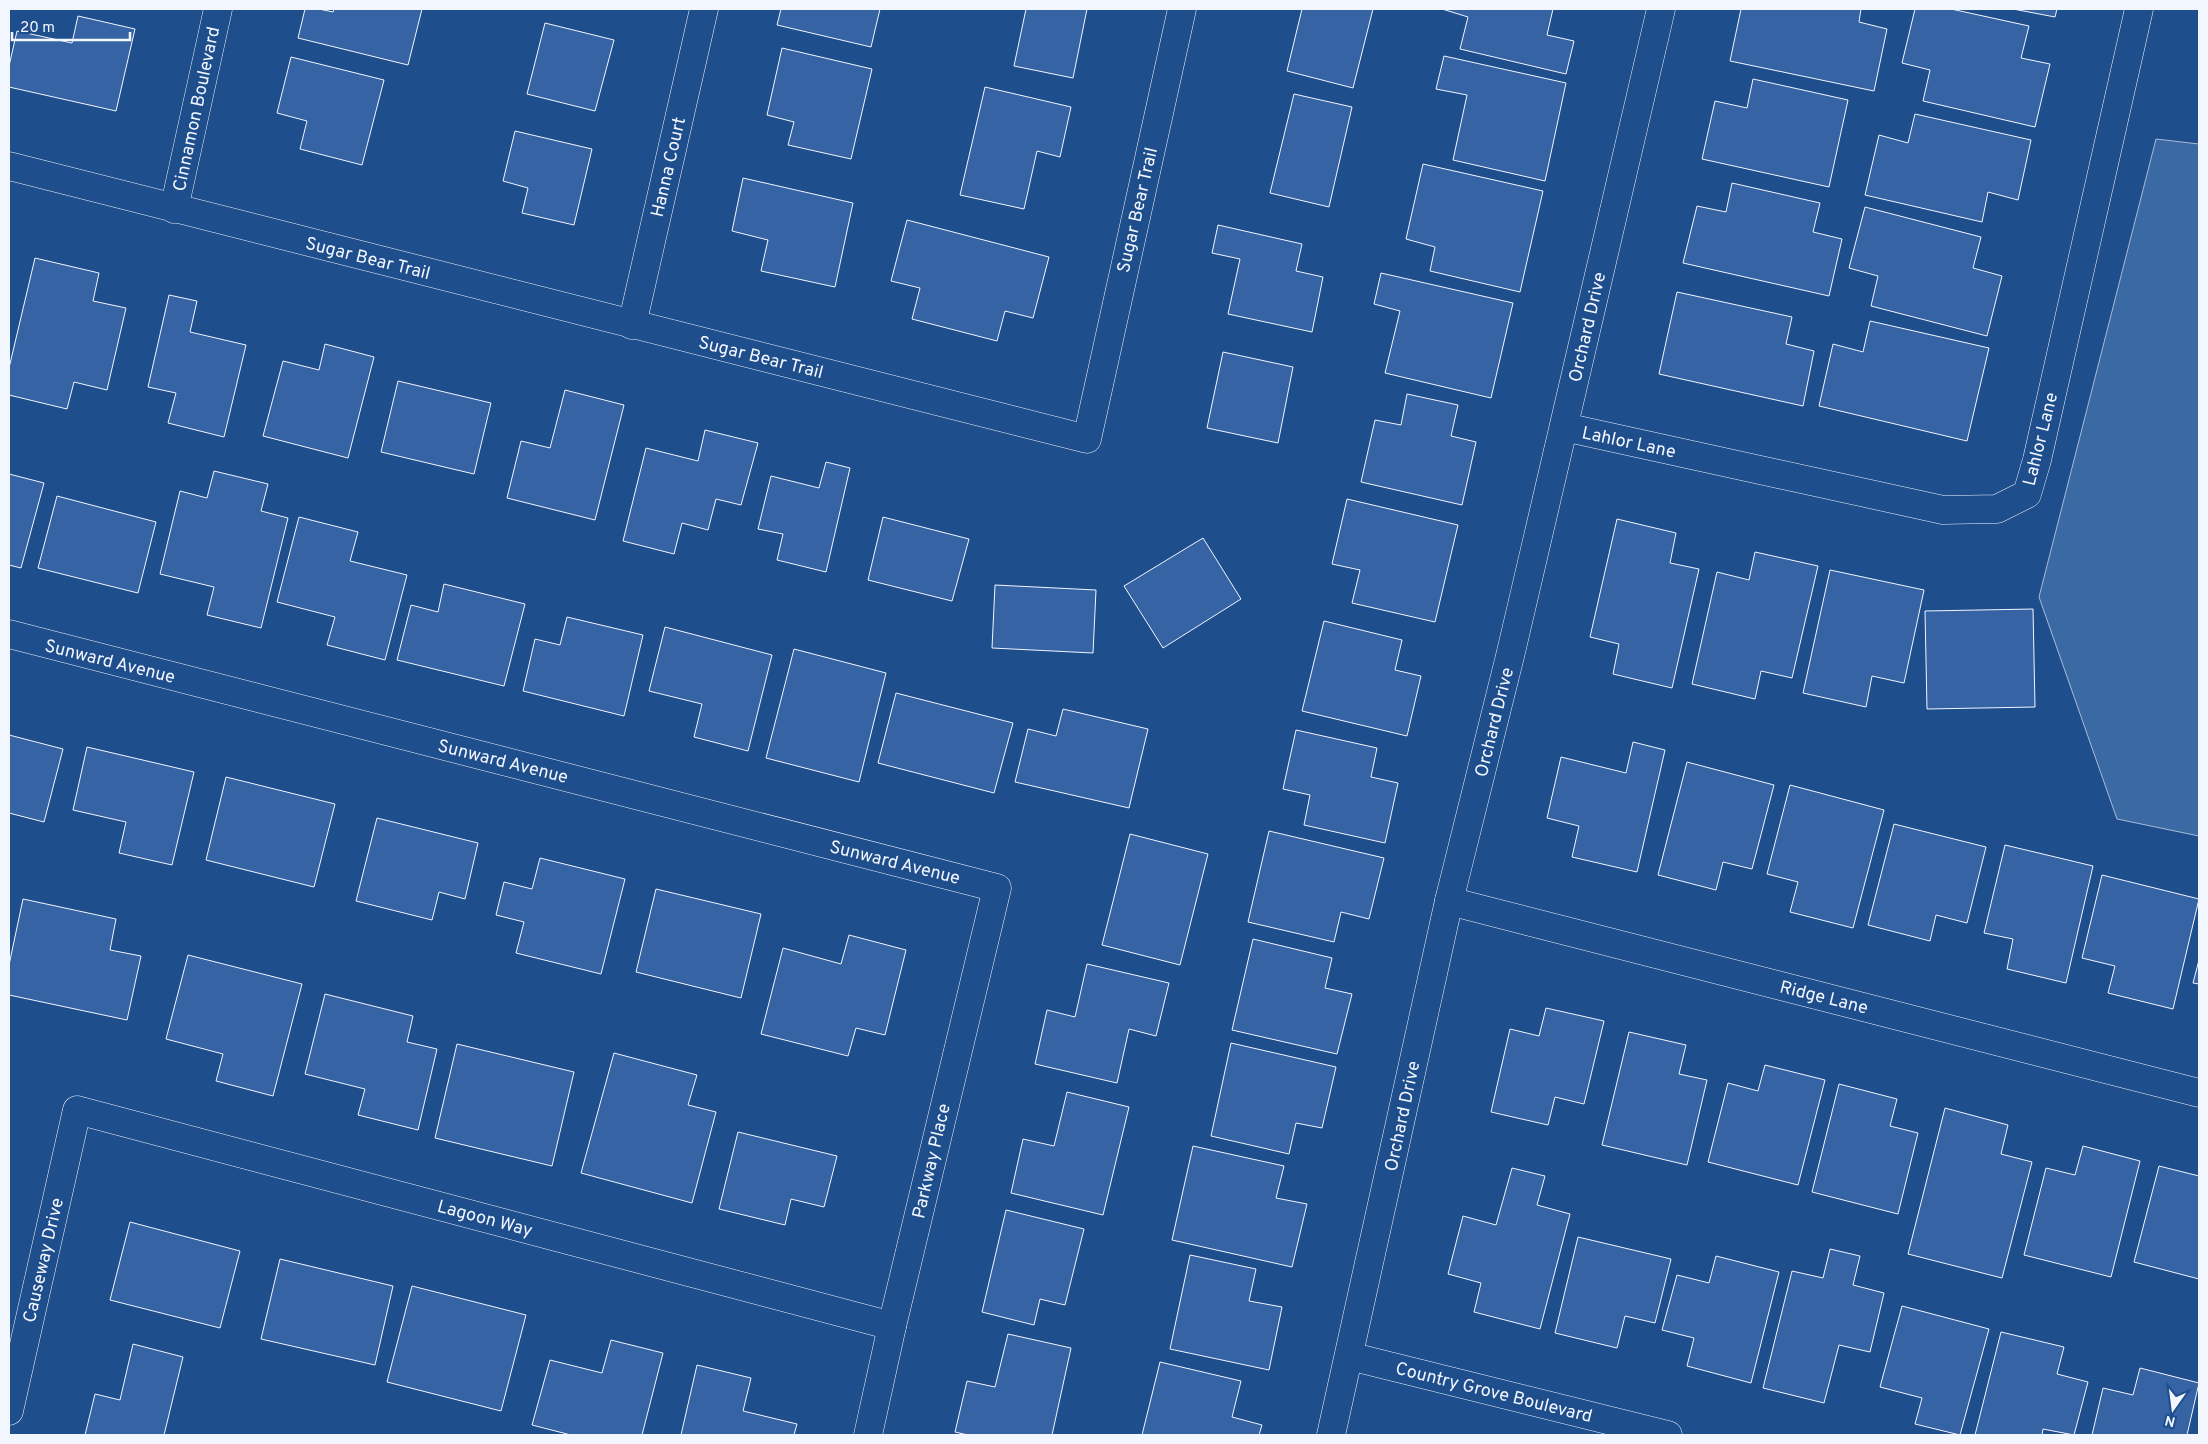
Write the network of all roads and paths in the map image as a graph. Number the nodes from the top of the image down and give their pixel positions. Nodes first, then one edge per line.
1 (218, 9) edge
2 (704, 9) edge
3 (1182, 9) edge
4 (1661, 9) edge
5 (2138, 9) edge
6 (9, 166) edge
7 (174, 209) junction
8 (632, 325) junction
9 (1564, 427) junction
10 (9, 634) edge
11 (996, 888) joint
12 (1449, 901) junction
13 (2199, 1093) edge
14 (77, 1110) joint
15 (892, 1326) junction
16 (1349, 1356) junction
17 (9, 1411) edge
18 (868, 1435) edge
19 (1331, 1435) edge
20 (1668, 1435) edge

1 - 7 street, Cinnamon Boulevard
2 - 8 street, Hanna Court
3 - 8 street, Sugar Bear Trail
4 - 9 street, Orchard Drive
5 - 9 street, Lahlor Lane
6 - 7 street, Sugar Bear Trail
7 - 8 street, Sugar Bear Trail
9 - 12 street, Orchard Drive
10 - 11 street, Sunward Avenue
11 - 15 street, Parkway Place
12 - 13 street, Ridge Lane
12 - 16 street, Orchard Drive
14 - 15 street, Lagoon Way
14 - 17 street, Causeway Drive
15 - 18 street, Parkway Place
16 - 19 street, Orchard Drive
16 - 20 street, Country Grove Boulevard

